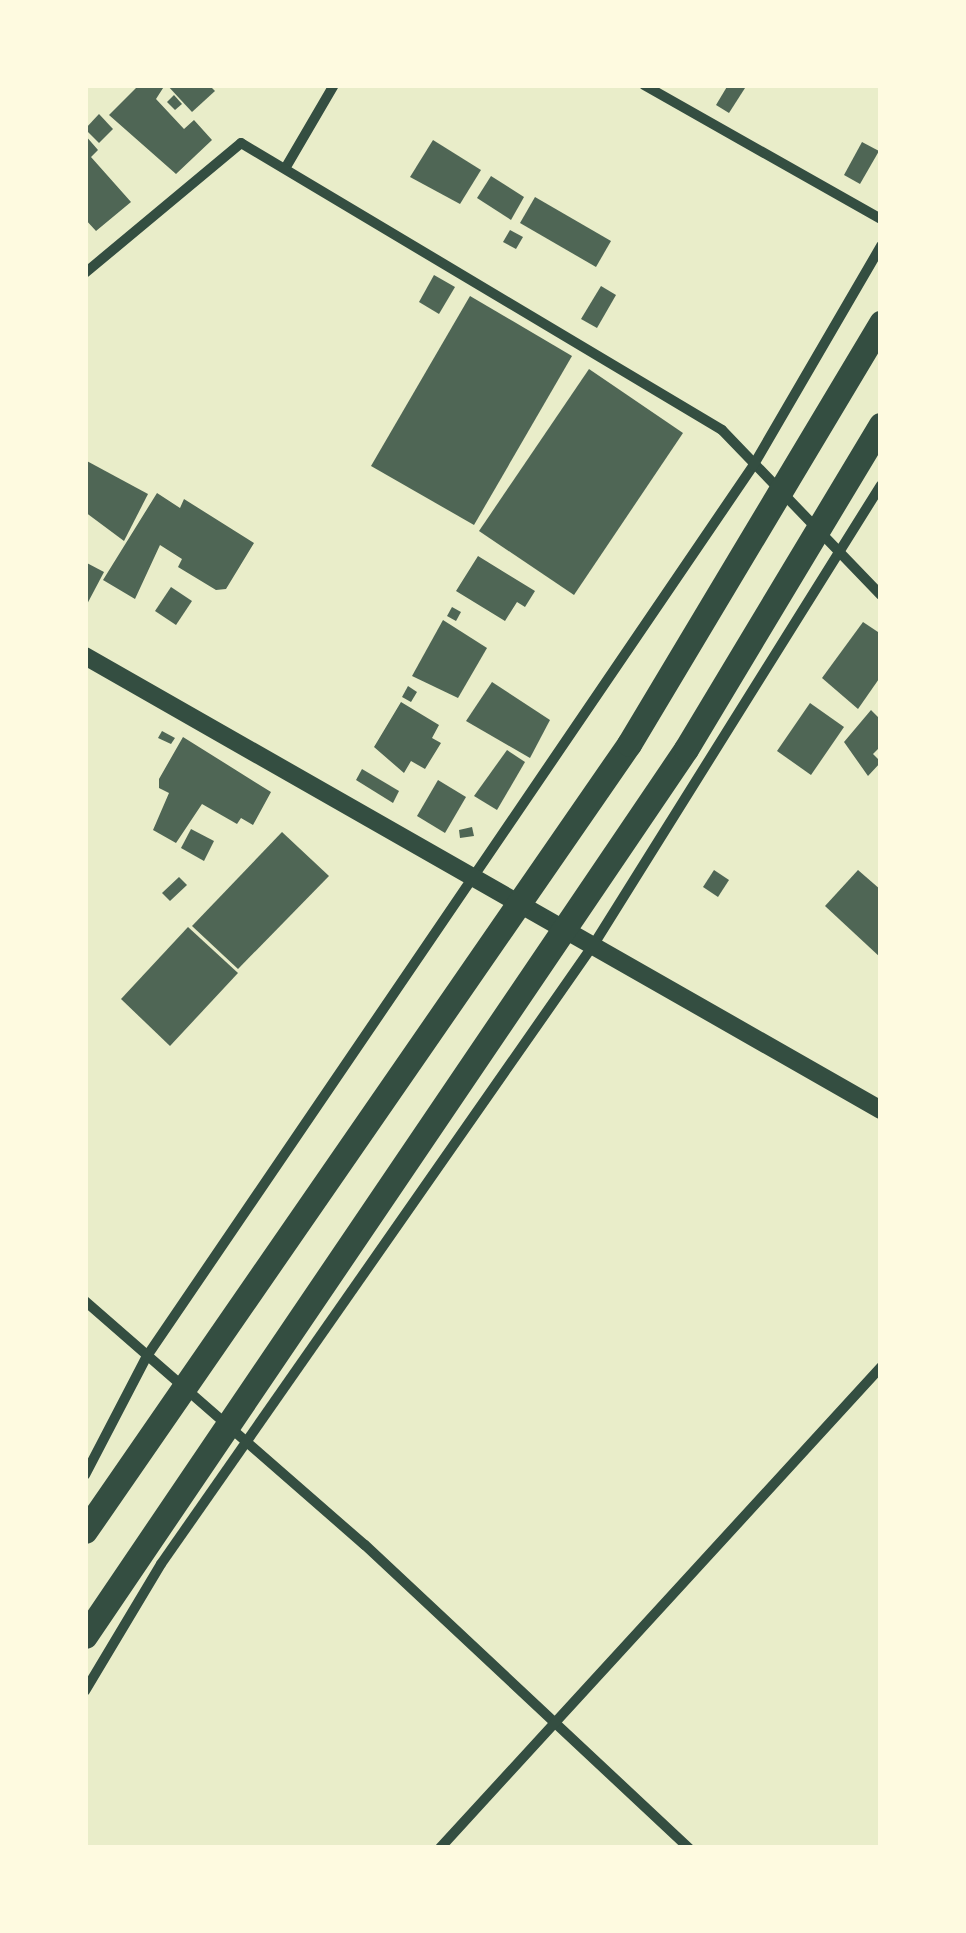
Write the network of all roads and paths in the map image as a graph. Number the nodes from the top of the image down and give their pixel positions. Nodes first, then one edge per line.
1 (334, 85) edge
2 (644, 85) edge
3 (286, 167) junction
4 (881, 219) edge
5 (881, 246) edge
6 (85, 273) edge
7 (881, 324) edge
8 (881, 425) edge
9 (753, 466) junction
10 (881, 485) edge
11 (841, 554) junction
12 (881, 596) edge
13 (85, 656) edge
14 (479, 876) junction
15 (594, 944) junction
16 (881, 1110) edge
17 (85, 1301) edge
18 (147, 1356) junction
19 (879, 1372) edge
20 (246, 1443) junction
21 (85, 1475) edge
22 (85, 1531) edge
23 (85, 1636) edge
24 (85, 1691) edge
25 (554, 1724) junction
26 (440, 1848) edge
27 (689, 1848) edge

1 - 3 street
2 - 4 street
3 - 6 street
3 - 9 street
5 - 9 street
7 - 22 highway
8 - 23 highway
9 - 11 street
9 - 14 street
10 - 11 street
11 - 12 street
11 - 15 street
13 - 14 street
14 - 15 street
14 - 18 street
15 - 16 street
15 - 20 street
17 - 18 street
18 - 20 street
18 - 21 street
19 - 25 street
20 - 24 street
20 - 25 street
25 - 26 street
25 - 27 street

